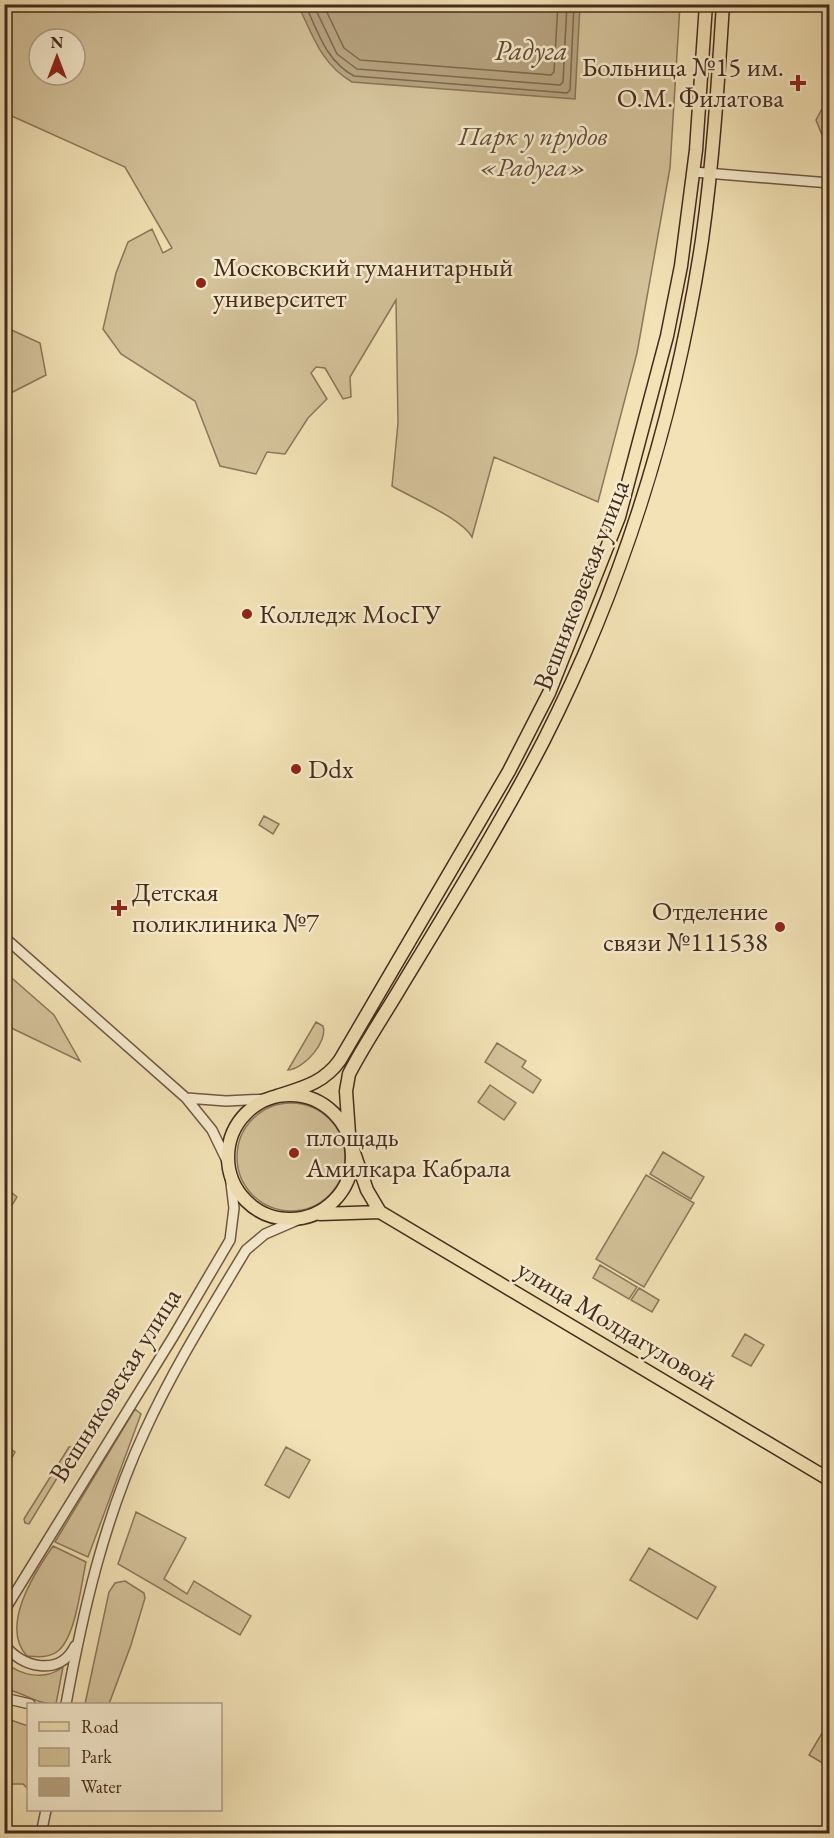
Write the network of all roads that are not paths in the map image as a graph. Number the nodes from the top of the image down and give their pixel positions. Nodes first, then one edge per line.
1 (706, 4) edge
2 (723, 4) edge
3 (694, 172) junction
4 (711, 174) junction
5 (830, 183) edge
6 (686, 231) junction
7 (703, 233) junction
8 (525, 740) junction
9 (539, 748) junction
10 (488, 808) junction
11 (501, 817) junction
12 (4, 937) edge
13 (272, 1097) junction
14 (186, 1098) junction
15 (349, 1134) junction
16 (352, 1147) junction
17 (229, 1169) junction
18 (380, 1212) junction
19 (316, 1214) junction
20 (302, 1218) junction
21 (830, 1480) edge
22 (4, 1611) edge
23 (78, 1638) junction
24 (4, 1644) edge
25 (4, 1698) edge
26 (27, 1703) edge
27 (66, 1703) edge
28 (46, 1811) edge
29 (41, 1833) edge

1 - 3 main road, Вешняковская улица
2 - 4 main road, Вешняковская улица
3 - 4 street
3 - 6 main road, Вешняковская улица
4 - 5 street
4 - 7 main road, Вешняковская улица
6 - 7 street
6 - 8 main road, Вешняковская улица
7 - 9 main road, Вешняковская улица
8 - 9 street
8 - 10 main road, Вешняковская улица
9 - 11 main road, Вешняковская улица
10 - 11 street
10 - 13 main road, Вешняковская улица
11 - 15 main road, Вешняковская улица
12 - 14 street
13 - 14 street
13 - 15 main road
13 - 17 main road
14 - 17 street
15 - 16 main road
16 - 18 main road
16 - 19 main road
17 - 20 main road
17 - 22 street, Вешняковская улица
18 - 19 main road
18 - 21 main road, улица Молдагуловой
19 - 20 main road
20 - 23 street, Вешняковская улица
23 - 24 street, Вешняковская улица
23 - 27 street, Вешняковская улица
25 - 26 street
28 - 29 street

